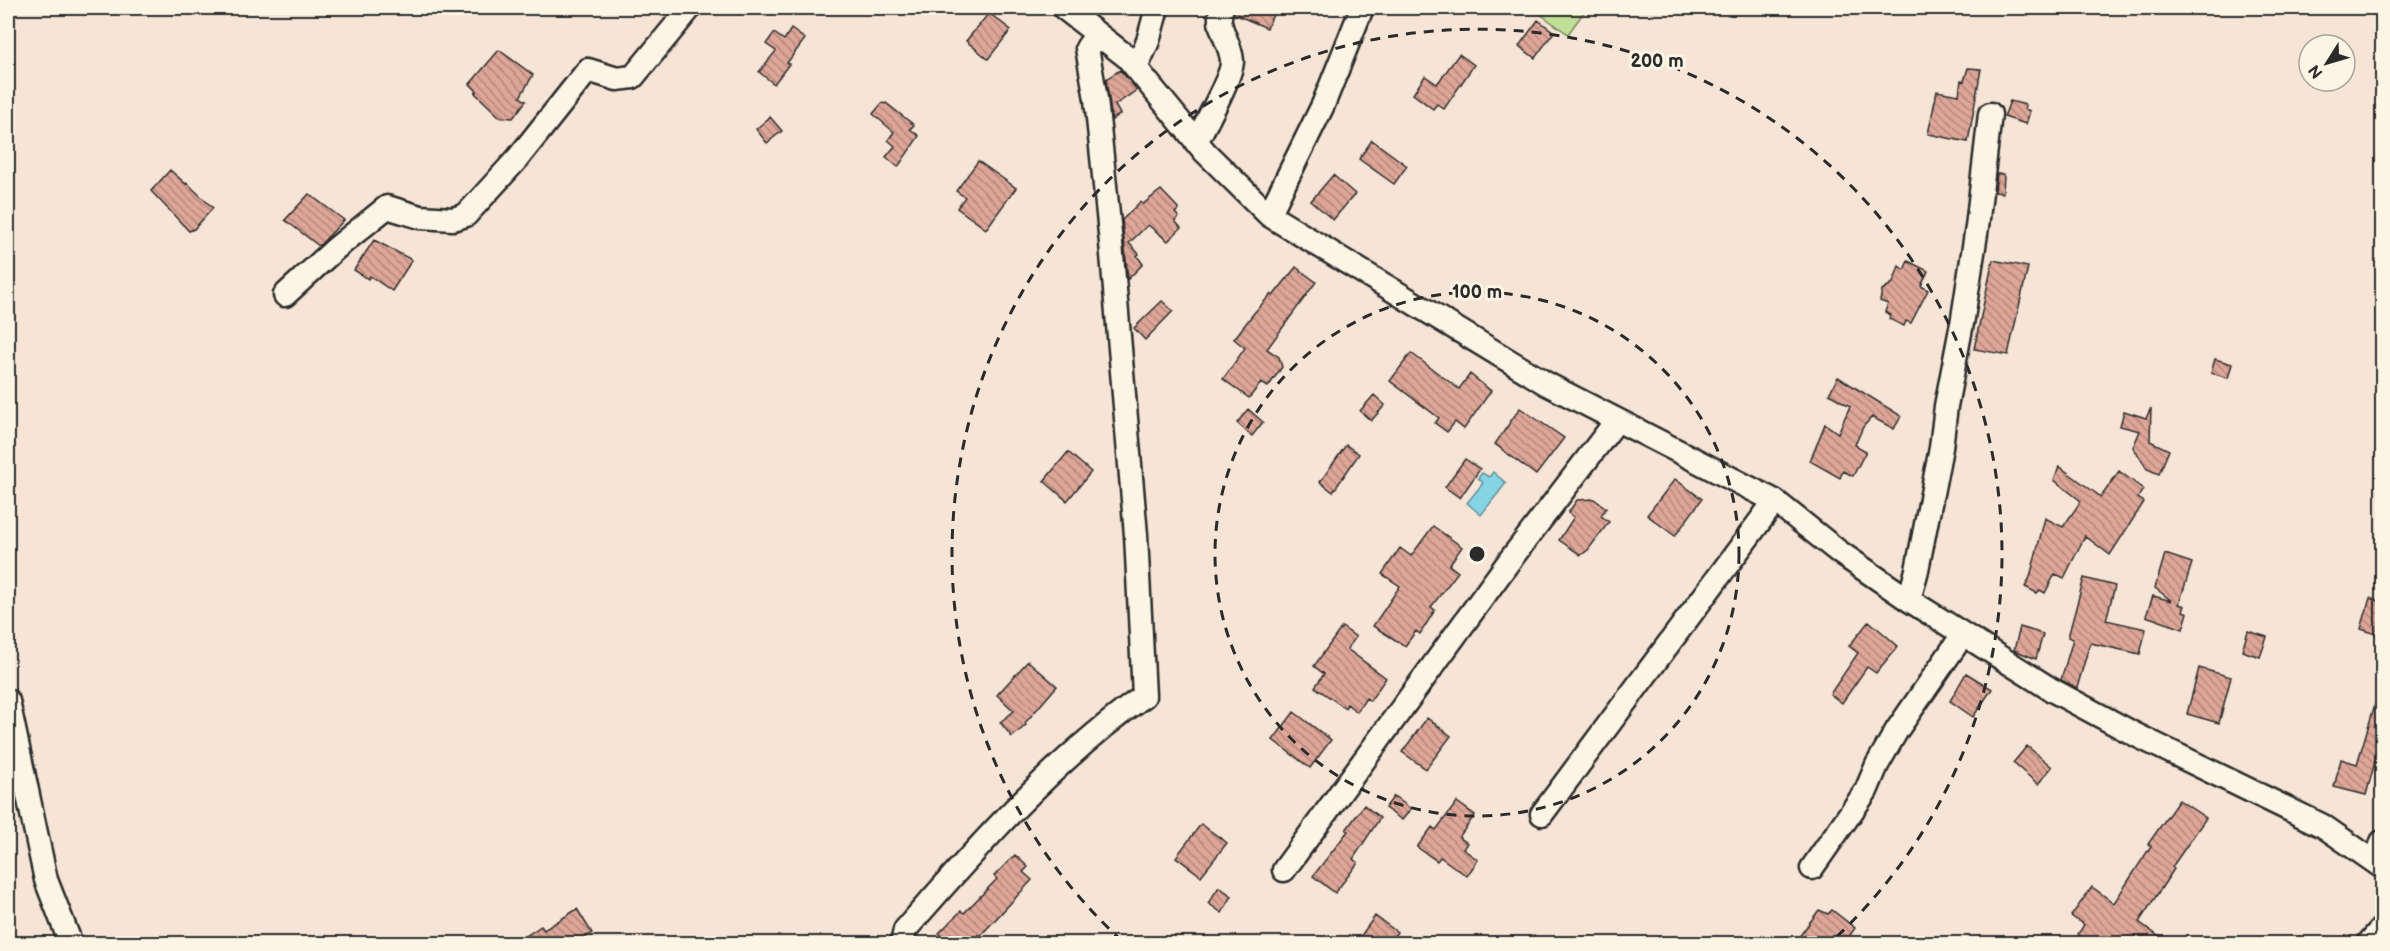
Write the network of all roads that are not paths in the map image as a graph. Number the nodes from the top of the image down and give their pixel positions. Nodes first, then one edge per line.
1 (690, 8) edge
2 (1064, 8) edge
3 (1157, 8) edge
4 (1222, 8) edge
5 (1362, 8) edge
6 (1103, 40) junction
7 (1136, 68) junction
8 (1990, 114) dead end
9 (1196, 142) junction
10 (1269, 215) junction
11 (285, 295) dead end
12 (1617, 420) junction
13 (1775, 501) junction
14 (1909, 600) junction
15 (1962, 636) junction
16 (8, 701) edge
17 (1542, 814) dead end
18 (2380, 857) edge
19 (1812, 868) dead end
20 (1284, 870) dead end
21 (2382, 928) edge
22 (71, 944) edge
23 (902, 944) edge
24 (2368, 944) edge

1 - 11 street
2 - 6 street
3 - 7 street
4 - 9 street
5 - 10 street
6 - 7 street
6 - 23 street
7 - 9 street
8 - 14 street
9 - 10 street
10 - 12 street
12 - 13 street
12 - 20 street
13 - 14 street
13 - 17 street
14 - 15 street
15 - 18 street
15 - 19 street
16 - 22 street
21 - 24 street

